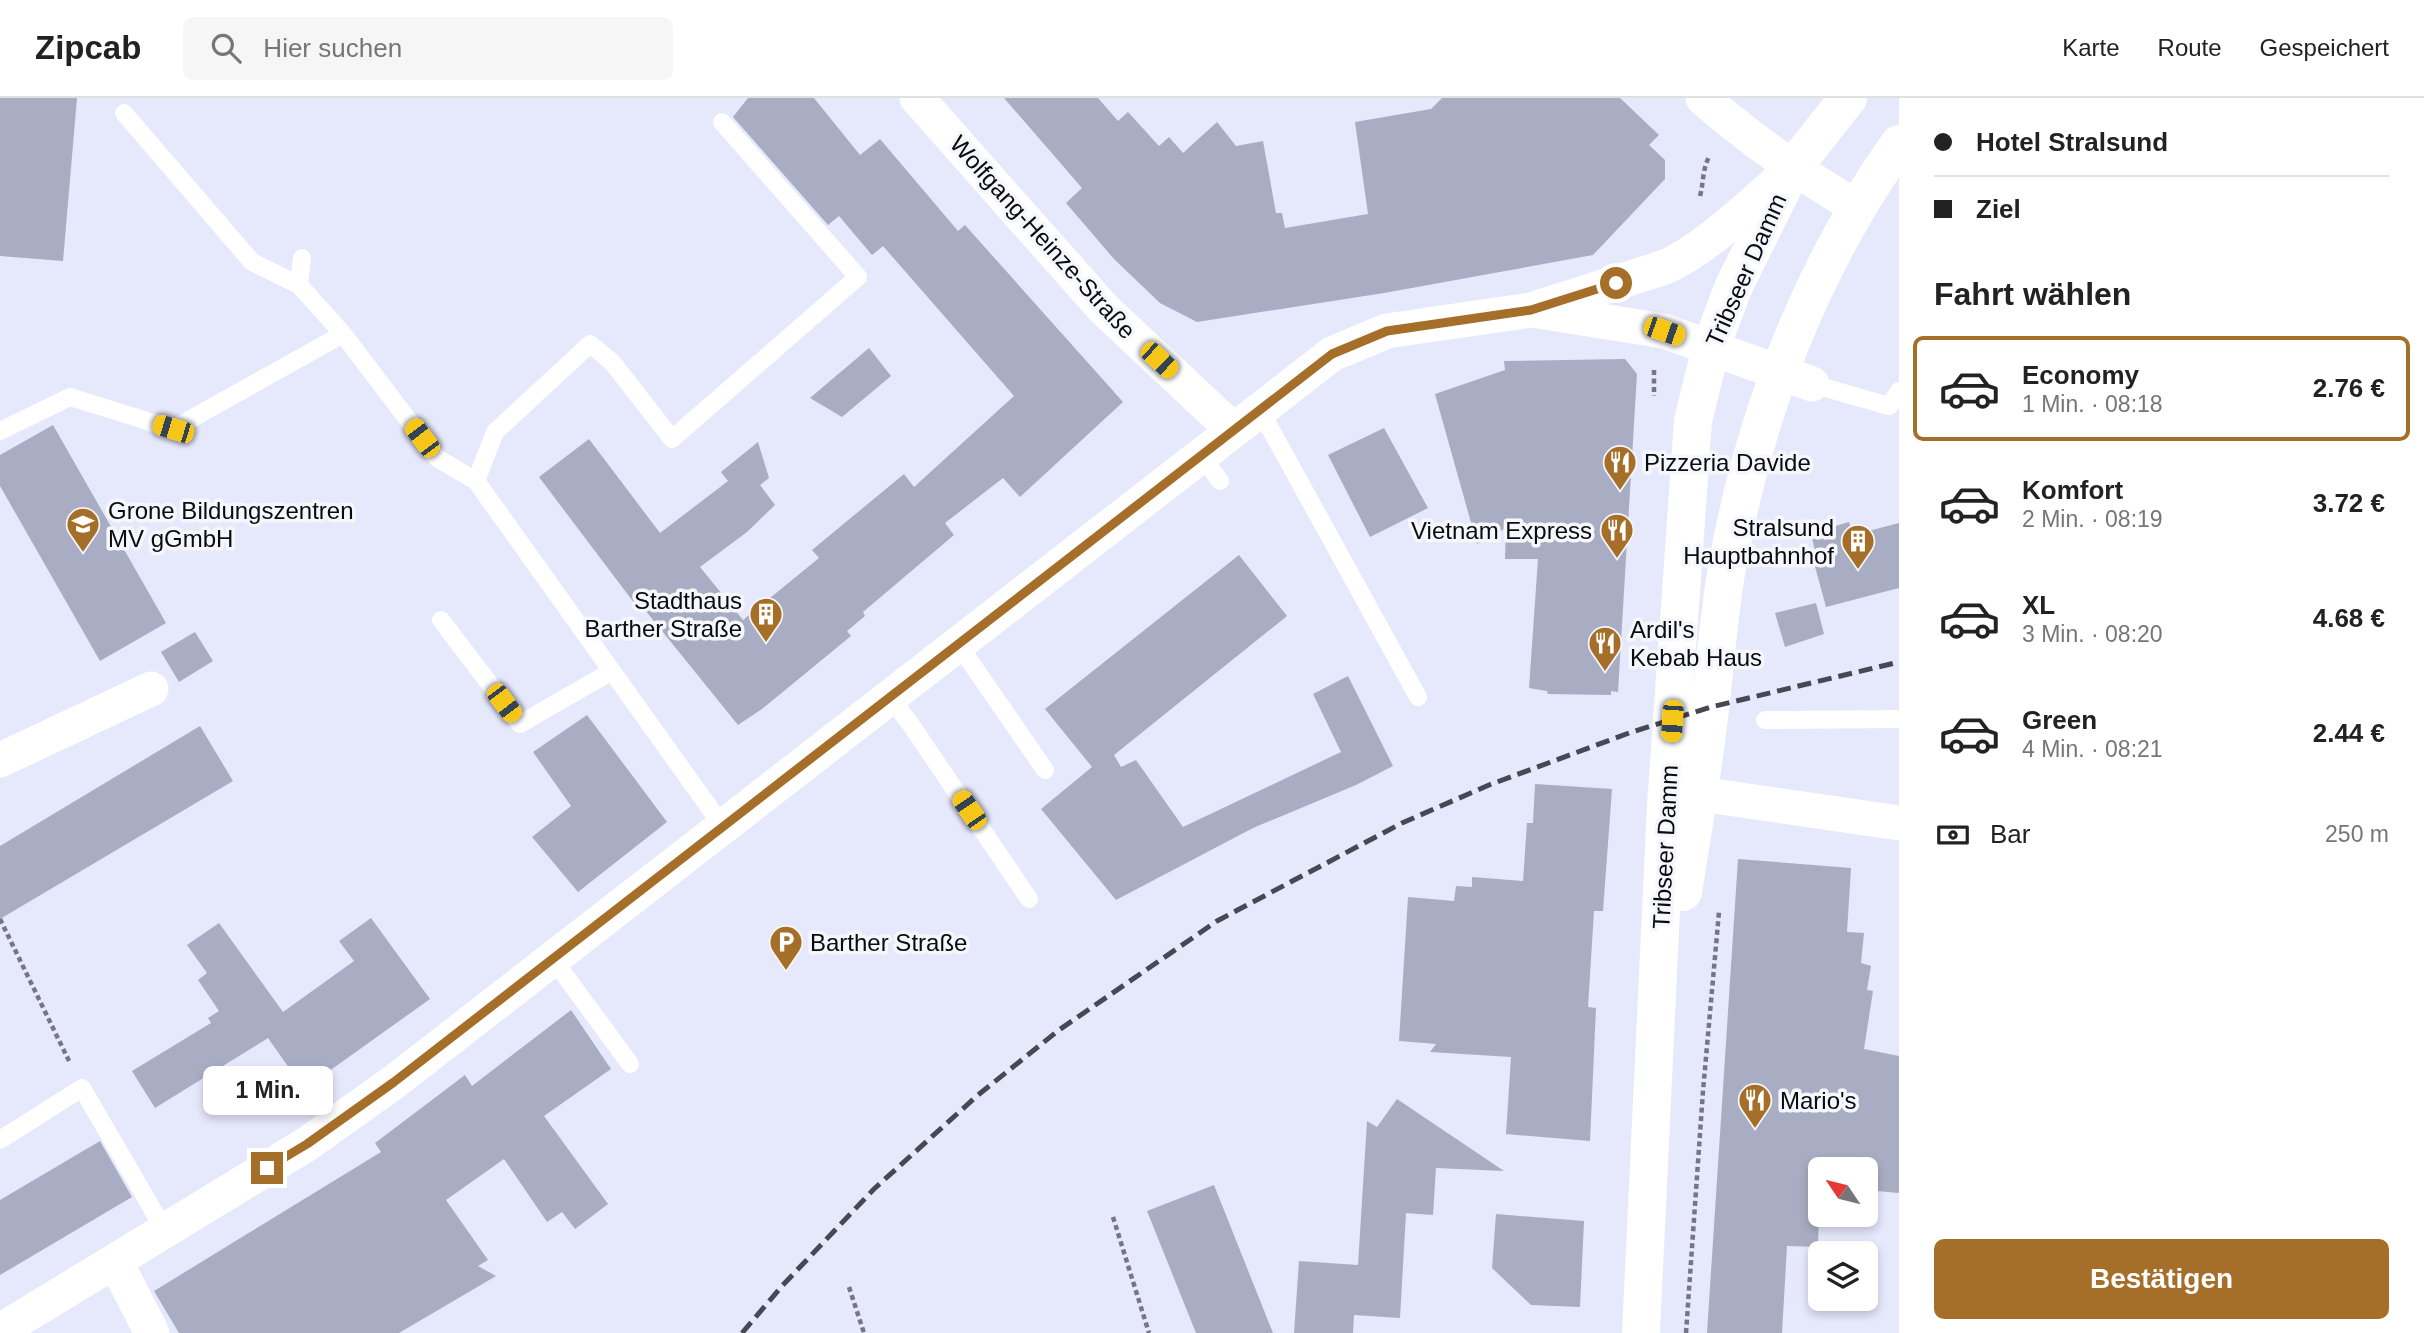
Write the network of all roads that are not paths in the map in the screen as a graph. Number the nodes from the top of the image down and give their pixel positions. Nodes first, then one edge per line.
1 (917, 98) edge
2 (1703, 98) edge
3 (1848, 98) edge
4 (124, 113) dead end
5 (722, 122) dead end
6 (1899, 144) edge
7 (1792, 169) junction
8 (1858, 208) junction
9 (302, 258) dead end
10 (299, 285) junction
11 (1531, 310) junction
12 (343, 334) junction
13 (1711, 347) junction
14 (1796, 378) junction
15 (1899, 391) edge
16 (1246, 420) junction
17 (0, 431) edge
18 (477, 481) junction
19 (441, 620) dead end
20 (958, 644) junction
21 (612, 671) junction
22 (151, 689) dead end
23 (1418, 697) dead end
24 (890, 698) junction
25 (1899, 719) edge
26 (1765, 720) dead end
27 (0, 760) edge
28 (1045, 769) dead end
29 (1700, 794) junction
30 (1899, 823) edge
31 (724, 828) junction
32 (1029, 899) dead end
33 (554, 959) junction
34 (1655, 1049) junction
35 (630, 1064) dead end
36 (0, 1140) edge
37 (164, 1231) junction
38 (115, 1261) junction
39 (0, 1331) edge
40 (152, 1333) edge
41 (1642, 1333) edge

1 - 16 street, Wolfgang-Heinze-Straße
2 - 7 street
3 - 7 main road, Tribseer Damm
4 - 10 lane
5 - 18 lane
6 - 8 main road, Tribseer Damm
7 - 8 street
7 - 11 street
7 - 13 main road, Tribseer Damm
8 - 14 main road, Tribseer Damm
9 - 10 lane
10 - 12 lane
11 - 13 street
11 - 16 street
12 - 17 lane
12 - 18 lane
13 - 14 street
13 - 34 main road, Tribseer Damm
14 - 15 lane
14 - 29 main road, Tribseer Damm
16 - 20 street
16 - 23 lane
18 - 21 lane
19 - 21 lane
20 - 24 street
20 - 28 lane
21 - 31 lane
22 - 27 street
24 - 31 street
24 - 32 lane
25 - 26 lane
29 - 30 street
29 - 34 main road, Tribseer Damm
31 - 33 street
33 - 35 lane
33 - 37 street
34 - 41 main road, Tribseer Damm
36 - 37 lane
37 - 38 street
38 - 39 street
38 - 40 street

